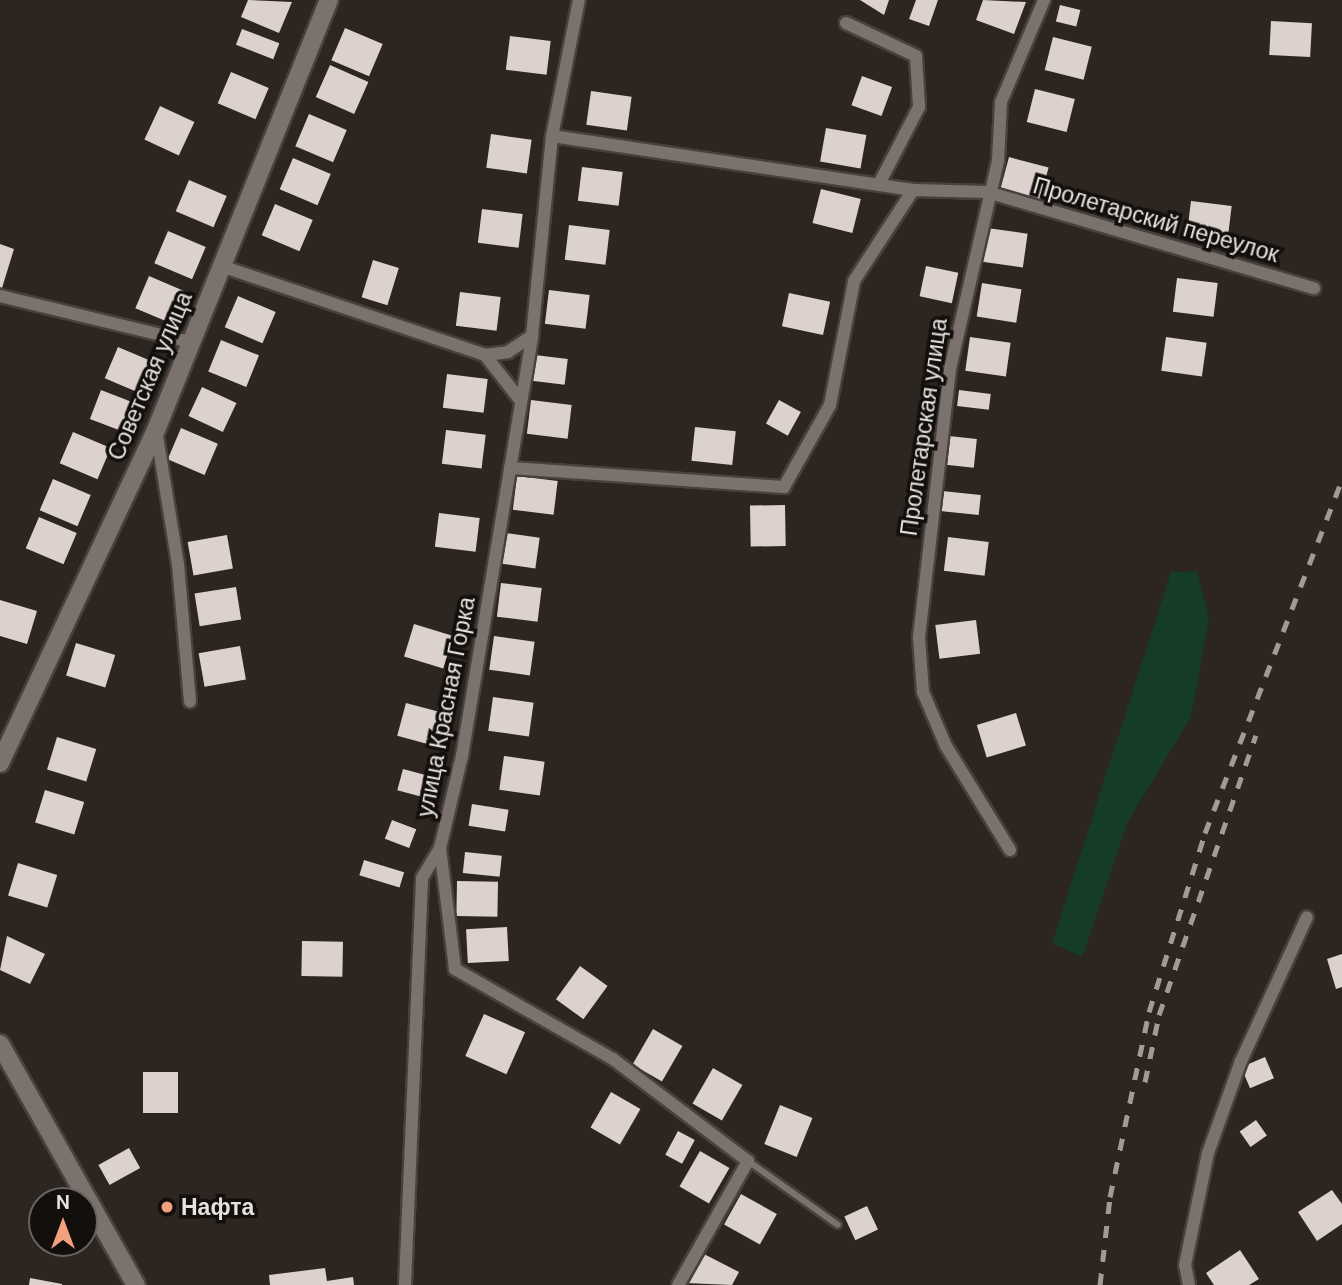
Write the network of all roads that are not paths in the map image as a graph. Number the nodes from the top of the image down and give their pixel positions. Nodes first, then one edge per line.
1 (329, 0) edge
2 (579, 0) edge
3 (1044, 0) edge
4 (846, 23) dead end
5 (552, 136) junction
6 (879, 184) junction
7 (913, 190) junction
8 (987, 192) junction
9 (224, 267) junction
10 (1314, 288) dead end
11 (0, 296) edge
12 (532, 336) junction
13 (190, 342) junction
14 (485, 355) junction
15 (521, 401) junction
16 (156, 430) junction
17 (510, 468) junction
18 (190, 701) dead end
19 (0, 763) edge
20 (440, 848) junction
21 (1010, 850) dead end
22 (1307, 917) dead end
23 (0, 1044) edge
24 (748, 1161) junction
25 (838, 1224) dead end
26 (136, 1285) edge
27 (405, 1285) edge
28 (678, 1285) edge
29 (1189, 1285) edge

1 - 9 main road, Советская улица
2 - 5 street
3 - 8 street, Пролетарская улица
4 - 6 street
5 - 6 street, Пролетарский переулок
5 - 12 street, улица Красная Горка
6 - 7 street, Пролетарский переулок
7 - 8 street, Пролетарский переулок
7 - 17 street
8 - 10 street, Пролетарский переулок
8 - 21 street, Пролетарская улица
9 - 13 main road, Советская улица
9 - 14 street
11 - 13 street
12 - 14 street
12 - 15 street, улица Красная Горка
13 - 16 main road, Советская улица
14 - 15 street
15 - 17 street, улица Красная Горка
16 - 18 street
16 - 19 main road, Советская улица
17 - 20 street, улица Красная Горка
20 - 24 street
20 - 27 street, улица Красная Горка
22 - 29 street
23 - 26 main road
24 - 25 lane
24 - 28 street

